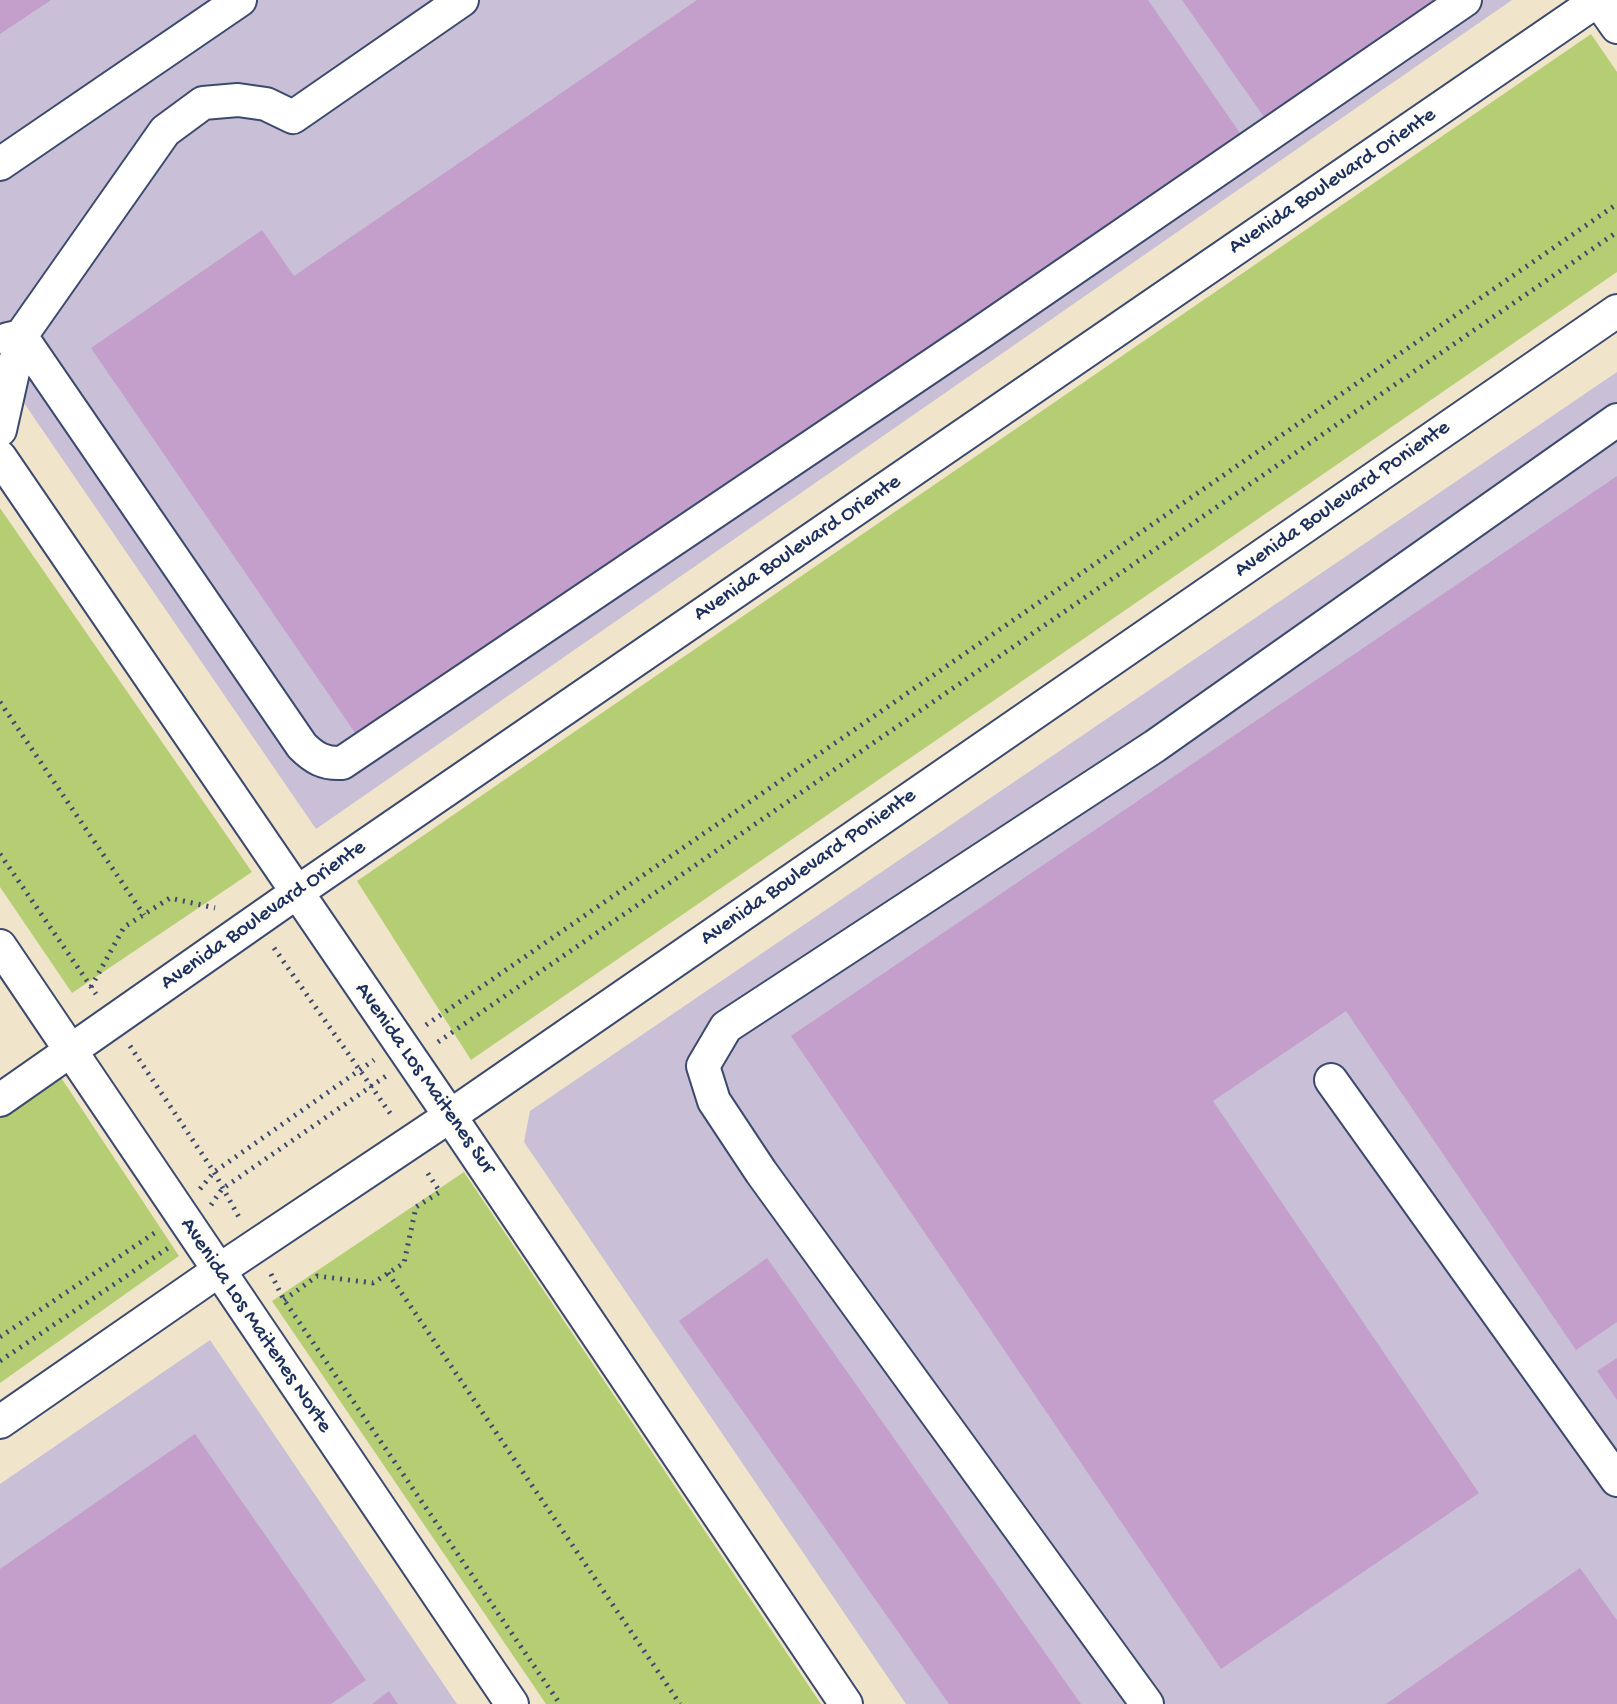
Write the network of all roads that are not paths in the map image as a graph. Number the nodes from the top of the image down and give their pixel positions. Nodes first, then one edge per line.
1 (240, 0) edge
2 (462, 0) edge
3 (1465, 0) edge
4 (1598, 0) edge
5 (1617, 27) edge
6 (0, 164) edge
7 (1617, 311) edge
8 (10, 338) edge
9 (1617, 420) edge
10 (0, 430) edge
11 (0, 457) edge
12 (296, 893) junction
13 (0, 946) edge
14 (70, 1051) junction
15 (1331, 1080) dead end
16 (0, 1100) edge
17 (450, 1116) junction
18 (218, 1271) junction
19 (0, 1422) edge
20 (1617, 1480) edge
21 (512, 1704) edge
22 (846, 1704) edge
23 (1147, 1704) edge

1 - 6 street
2 - 8 street
3 - 8 street
4 - 5 street, Avenida Boulevard Oriente
4 - 12 street, Avenida Boulevard Oriente
7 - 17 street, Avenida Boulevard Poniente
8 - 10 street
9 - 23 street
11 - 12 street, Avenida Los Maitenes Sur
12 - 14 street, Avenida Boulevard Oriente
12 - 17 street, Avenida Los Maitenes Sur
13 - 14 street, Avenida Los Maitenes Norte
14 - 16 street, Avenida Boulevard Oriente
14 - 18 street, Avenida Los Maitenes Norte
15 - 20 street
17 - 18 street, Avenida Boulevard Poniente
17 - 22 street, Avenida Los Maitenes Sur
18 - 19 street, Avenida Boulevard Poniente
18 - 21 street, Avenida Los Maitenes Norte

